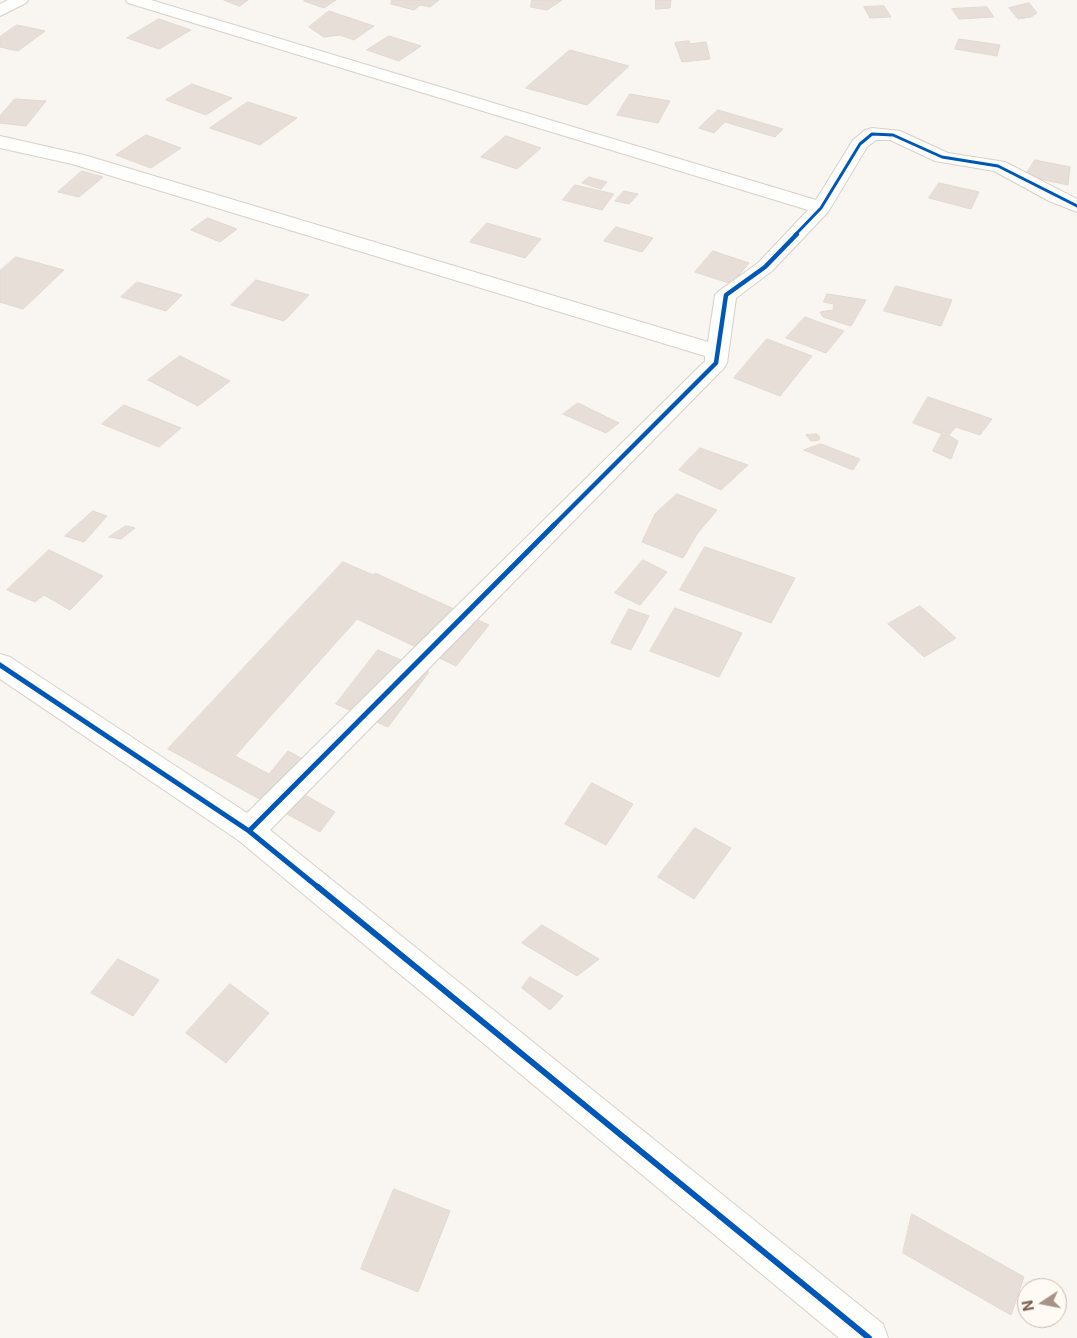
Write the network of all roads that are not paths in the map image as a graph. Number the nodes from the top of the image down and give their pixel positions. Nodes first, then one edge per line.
1 (20, 0) edge
2 (134, 0) edge
3 (0, 11) edge
4 (0, 142) edge
5 (1077, 206) edge
6 (821, 208) junction
7 (716, 362) junction
8 (0, 665) edge
9 (249, 831) junction
10 (869, 1338) edge

1 - 3 street
2 - 6 street
4 - 7 street
5 - 6 street
6 - 7 street
7 - 9 street
8 - 9 street
9 - 10 street

